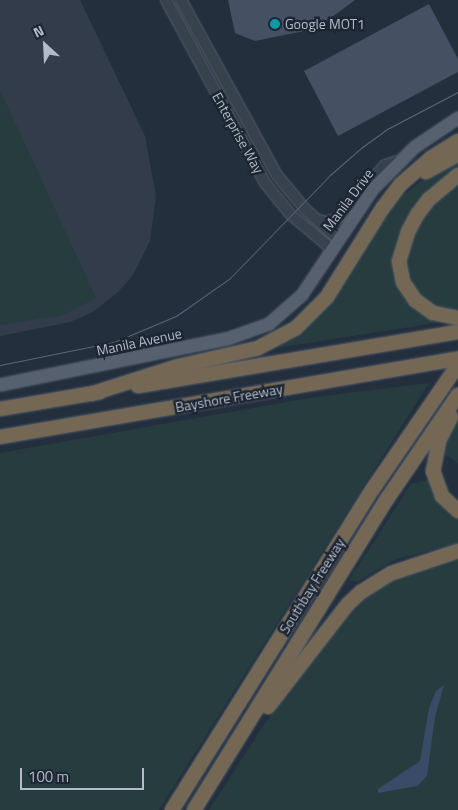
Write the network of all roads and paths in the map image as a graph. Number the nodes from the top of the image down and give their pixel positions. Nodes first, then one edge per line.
1 (166, 0) edge
2 (181, 0) edge
3 (458, 118) edge
4 (458, 141) edge
5 (458, 154) edge
6 (400, 161) junction
7 (458, 175) edge
8 (382, 208) junction
9 (316, 219) junction
10 (335, 244) junction
11 (279, 316) joint
12 (458, 318) edge
13 (458, 332) edge
14 (455, 362) edge
15 (0, 385) edge
16 (91, 394) junction
17 (458, 395) edge
18 (458, 405) edge
19 (0, 409) edge
20 (0, 437) edge
21 (458, 511) edge
22 (458, 551) edge
23 (232, 750) junction
24 (172, 810) edge
25 (194, 810) edge

1 - 10 street, Enterprise Way
2 - 9 street, Enterprise Way
3 - 6 main road, Manila Drive
4 - 8 highway
5 - 8 highway
6 - 9 street
6 - 10 main road, Manila Drive
7 - 12 highway
8 - 16 highway
9 - 10 street, Enterprise Way
10 - 11 main road, Manila Drive
11 - 15 main road, Manila Avenue
13 - 16 highway, Bayshore Freeway
14 - 20 highway, Bayshore Freeway
14 - 24 highway, Southbay Freeway
16 - 19 highway, Bayshore Freeway
17 - 23 highway, Southbay Freeway
18 - 21 highway
22 - 23 highway
23 - 25 highway, Southbay Freeway

